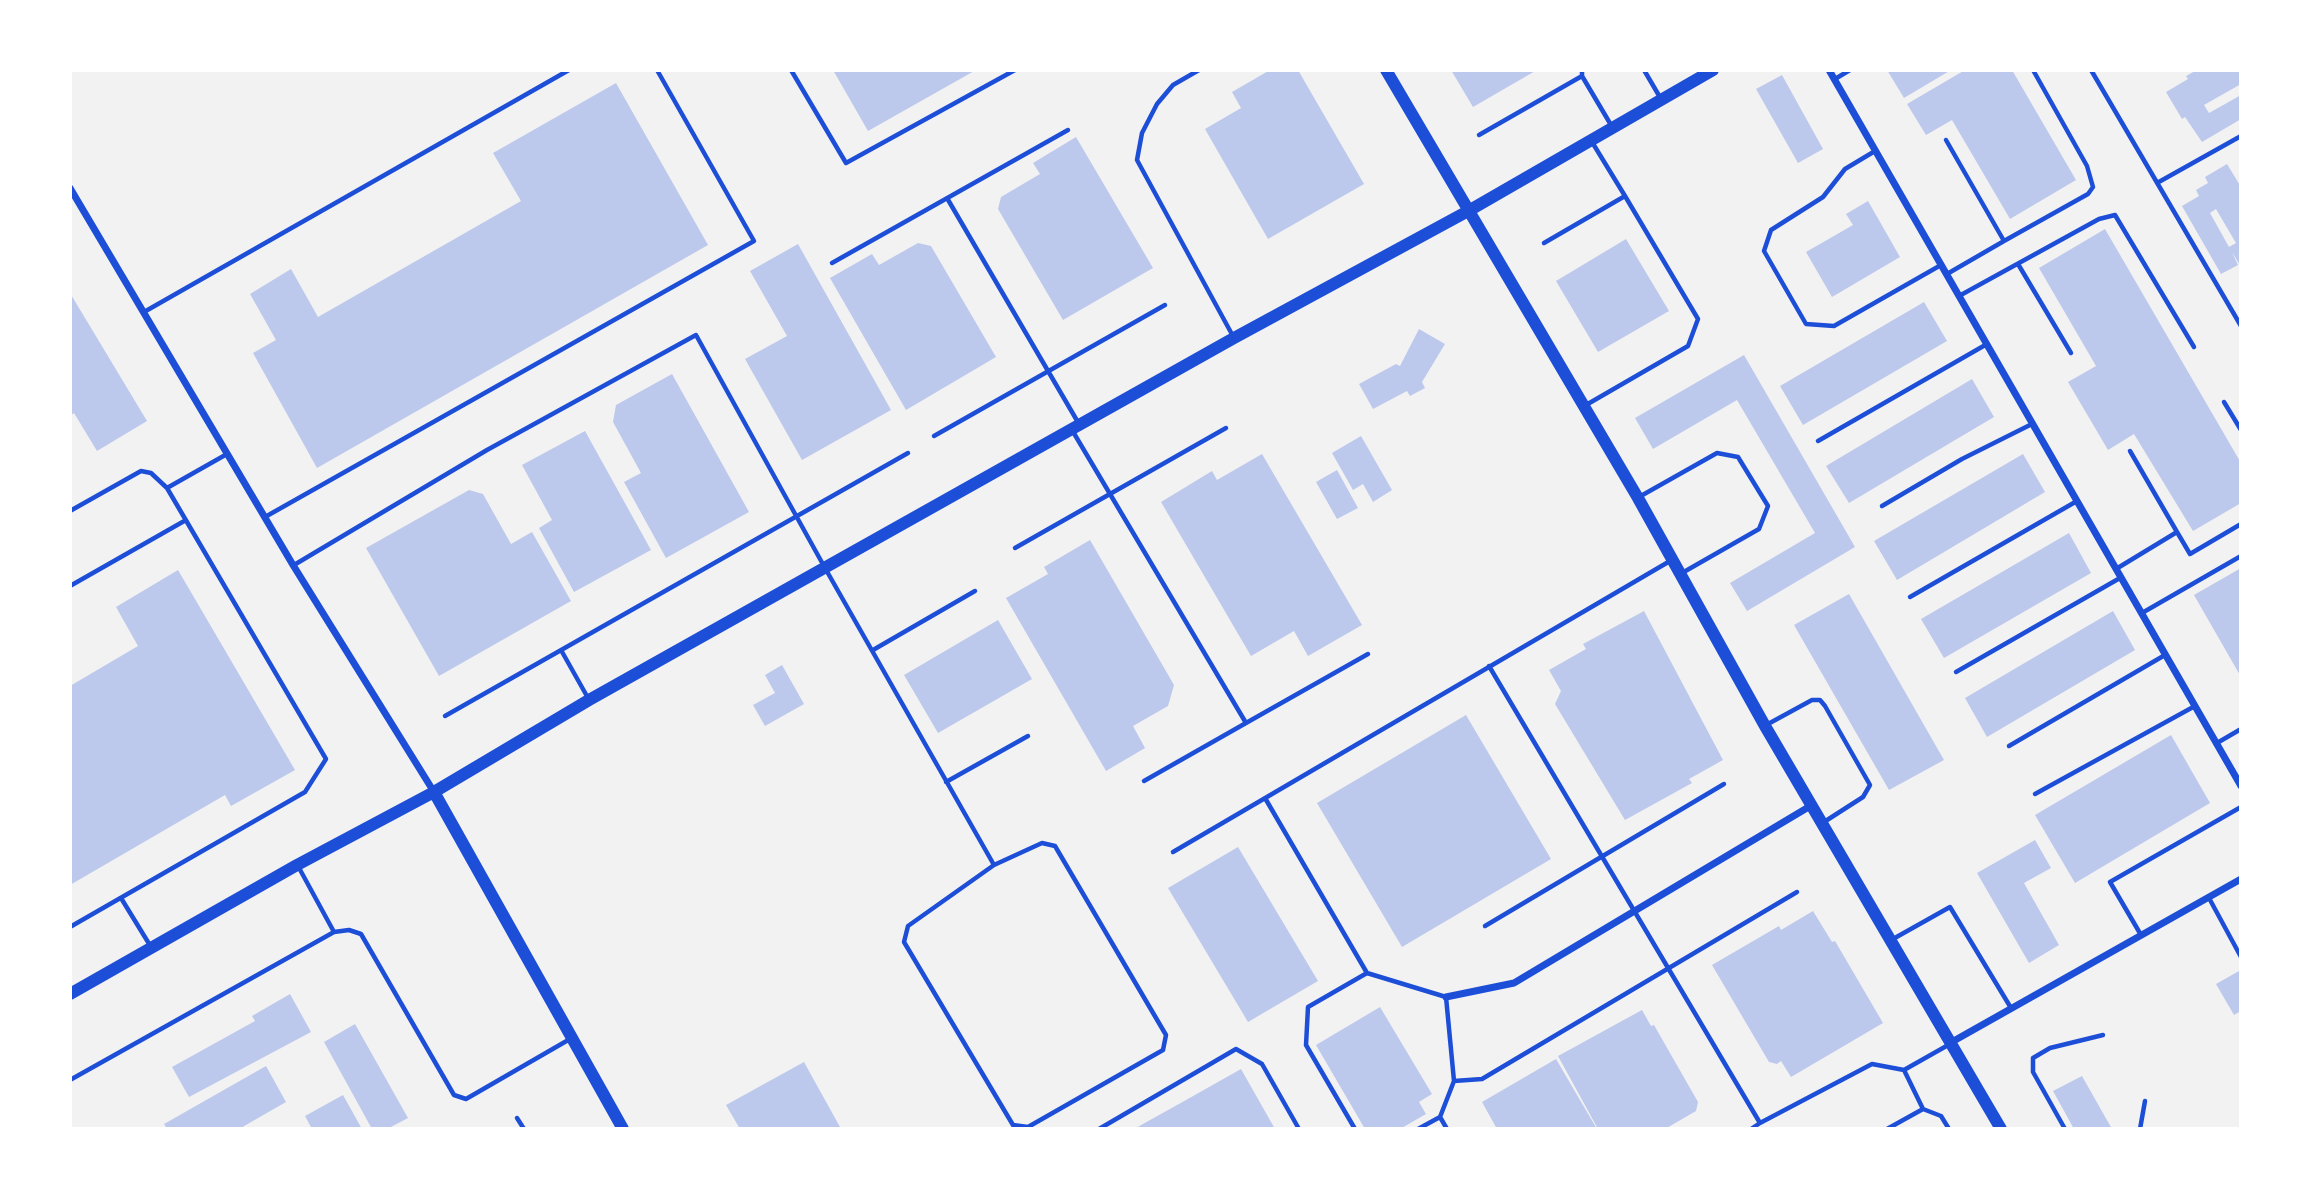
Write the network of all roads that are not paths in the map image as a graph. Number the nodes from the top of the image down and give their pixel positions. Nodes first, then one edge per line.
1 (569, 70) edge
2 (657, 70) edge
3 (791, 70) edge
4 (1016, 70) edge
5 (1199, 70) edge
6 (1386, 70) edge
7 (1644, 70) edge
8 (1713, 70) edge
9 (1829, 70) edge
10 (1850, 70) edge
11 (2034, 70) edge
12 (2091, 70) edge
13 (1582, 73) edge
14 (1835, 79) junction
15 (1661, 99) junction
16 (1612, 126) junction
17 (1068, 130) dead end
18 (1479, 135) dead end
19 (2241, 136) edge
20 (1590, 138) junction
21 (1945, 139) dead end
22 (1876, 151) junction
23 (2157, 183) junction
24 (70, 188) edge
25 (1625, 197) junction
26 (947, 198) junction
27 (1470, 210) junction
28 (2004, 241) junction
29 (1544, 243) dead end
30 (832, 263) dead end
31 (2018, 264) junction
32 (1941, 265) junction
33 (1947, 274) junction
34 (1959, 296) junction
35 (1165, 305) dead end
36 (144, 313) junction
37 (2241, 326) edge
38 (1234, 338) junction
39 (1987, 344) junction
40 (2194, 347) dead end
41 (2071, 353) dead end
42 (1048, 371) junction
43 (2224, 402) dead end
44 (1584, 407) junction
45 (2032, 423) junction
46 (1075, 427) junction
47 (1226, 428) dead end
48 (2241, 430) edge
49 (934, 436) dead end
50 (1818, 441) dead end
51 (2130, 452) dead end
52 (908, 453) dead end
53 (228, 454) junction
54 (167, 488) junction
55 (1111, 495) junction
56 (1638, 498) junction
57 (2077, 501) junction
58 (1882, 506) dead end
59 (70, 511) edge
60 (265, 517) junction
61 (796, 517) junction
62 (186, 520) junction
63 (2241, 524) edge
64 (2177, 532) junction
65 (1015, 548) dead end
66 (2241, 556) edge
67 (1670, 561) junction
68 (293, 565) junction
69 (825, 568) junction
70 (2115, 569) junction
71 (1679, 575) junction
72 (2120, 578) junction
73 (70, 586) edge
74 (975, 591) dead end
75 (1910, 597) dead end
76 (2141, 613) junction
77 (561, 650) junction
78 (873, 650) junction
79 (1368, 654) dead end
80 (2165, 654) junction
81 (1489, 666) junction
82 (1956, 672) dead end
83 (589, 700) junction
84 (2195, 706) junction
85 (445, 716) dead end
86 (1246, 723) junction
87 (1765, 726) junction
88 (2241, 729) edge
89 (1028, 736) dead end
90 (2217, 744) junction
91 (2009, 746) dead end
92 (1144, 781) dead end
93 (946, 782) junction
94 (1724, 783) dead end
95 (2241, 786) edge
96 (434, 792) junction
97 (2035, 794) dead end
98 (1265, 798) junction
99 (1813, 805) junction
100 (2241, 807) edge
101 (1823, 822) junction
102 (1173, 852) dead end
103 (1602, 855) junction
104 (298, 865) junction
105 (994, 865) junction
106 (2241, 878) edge
107 (1797, 892) dead end
108 (2208, 897) junction
109 (121, 898) junction
110 (1633, 911) junction
111 (1485, 926) dead end
112 (70, 927) edge
113 (334, 932) junction
114 (2141, 935) junction
115 (1891, 940) junction
116 (151, 948) junction
117 (2241, 957) edge
118 (1668, 967) junction
119 (1367, 973) junction
120 (70, 994) edge
121 (1446, 997) junction
122 (2011, 1009) junction
123 (2103, 1035) dead end
124 (570, 1038) junction
125 (1950, 1043) junction
126 (1904, 1070) junction
127 (70, 1080) edge
128 (1454, 1081) junction
129 (2145, 1101) dead end
130 (1923, 1109) junction
131 (1440, 1117) junction
132 (517, 1118) dead end
133 (1760, 1123) junction
134 (524, 1129) edge
135 (623, 1129) edge
136 (1099, 1129) edge
137 (1299, 1129) edge
138 (1355, 1129) edge
139 (1418, 1129) edge
140 (1447, 1129) edge
141 (1751, 1129) edge
142 (1887, 1129) edge
143 (1949, 1129) edge
144 (2001, 1129) edge
145 (2065, 1129) edge
146 (2140, 1129) edge

1 - 36 lane
2 - 60 lane
3 - 4 lane
5 - 38 lane
6 - 27 street
7 - 15 lane
8 - 15 street
9 - 14 street
10 - 14 lane
11 - 28 lane
12 - 23 lane
13 - 16 lane
13 - 18 lane
14 - 22 street
15 - 16 street
16 - 20 street
17 - 26 lane
19 - 23 lane
20 - 25 lane
20 - 27 street
21 - 28 lane
22 - 32 street
22 - 32 lane
23 - 37 lane
24 - 36 street
25 - 29 lane
25 - 44 lane
26 - 30 lane
26 - 42 lane
27 - 38 street
27 - 44 street
28 - 33 lane
31 - 34 lane
31 - 40 lane
31 - 41 lane
32 - 33 street
33 - 34 street
34 - 39 street
35 - 42 lane
36 - 53 street
38 - 46 street
39 - 45 street
39 - 50 lane
42 - 46 lane
42 - 49 lane
43 - 48 lane
44 - 56 street
45 - 57 street
45 - 58 lane
46 - 55 lane
46 - 69 street
47 - 55 lane
51 - 64 lane
52 - 61 lane
53 - 54 lane
53 - 60 street
54 - 59 lane
54 - 62 lane
55 - 65 lane
55 - 86 lane
56 - 67 street
56 - 71 lane
57 - 70 street
57 - 75 lane
60 - 68 street
61 - 68 lane
61 - 69 lane
61 - 77 lane
62 - 73 lane
62 - 109 lane
63 - 64 lane
64 - 70 lane
66 - 76 lane
67 - 71 street
67 - 81 lane
68 - 96 street
69 - 78 lane
69 - 83 street
70 - 72 street
71 - 87 street
72 - 76 street
72 - 82 lane
74 - 78 lane
76 - 80 street
77 - 83 lane
77 - 85 lane
78 - 93 lane
79 - 86 lane
80 - 84 street
80 - 91 lane
81 - 98 lane
81 - 103 lane
83 - 96 street
84 - 90 street
84 - 97 lane
86 - 92 lane
87 - 99 street
87 - 101 lane
88 - 90 lane
89 - 93 lane
90 - 95 street
93 - 105 lane
94 - 103 lane
96 - 104 street
96 - 124 street
98 - 102 lane
98 - 119 lane
99 - 101 street
99 - 110 street
100 - 114 lane
101 - 115 street
103 - 110 lane
103 - 111 lane
104 - 113 lane
104 - 116 street
105 - 105 lane
106 - 108 street
107 - 118 lane
108 - 114 street
108 - 117 lane
109 - 112 lane
109 - 116 lane
110 - 118 lane
110 - 121 street
113 - 124 lane
113 - 127 lane
114 - 122 street
115 - 122 lane
115 - 125 street
116 - 120 street
118 - 128 lane
118 - 133 lane
119 - 121 lane
119 - 138 lane
121 - 128 lane
122 - 125 street
123 - 145 lane
124 - 135 street
125 - 126 lane
125 - 144 street
126 - 130 lane
126 - 133 lane
128 - 131 lane
129 - 146 lane
130 - 142 lane
130 - 143 lane
131 - 139 lane
131 - 140 lane
132 - 134 lane
133 - 141 lane
136 - 137 lane

